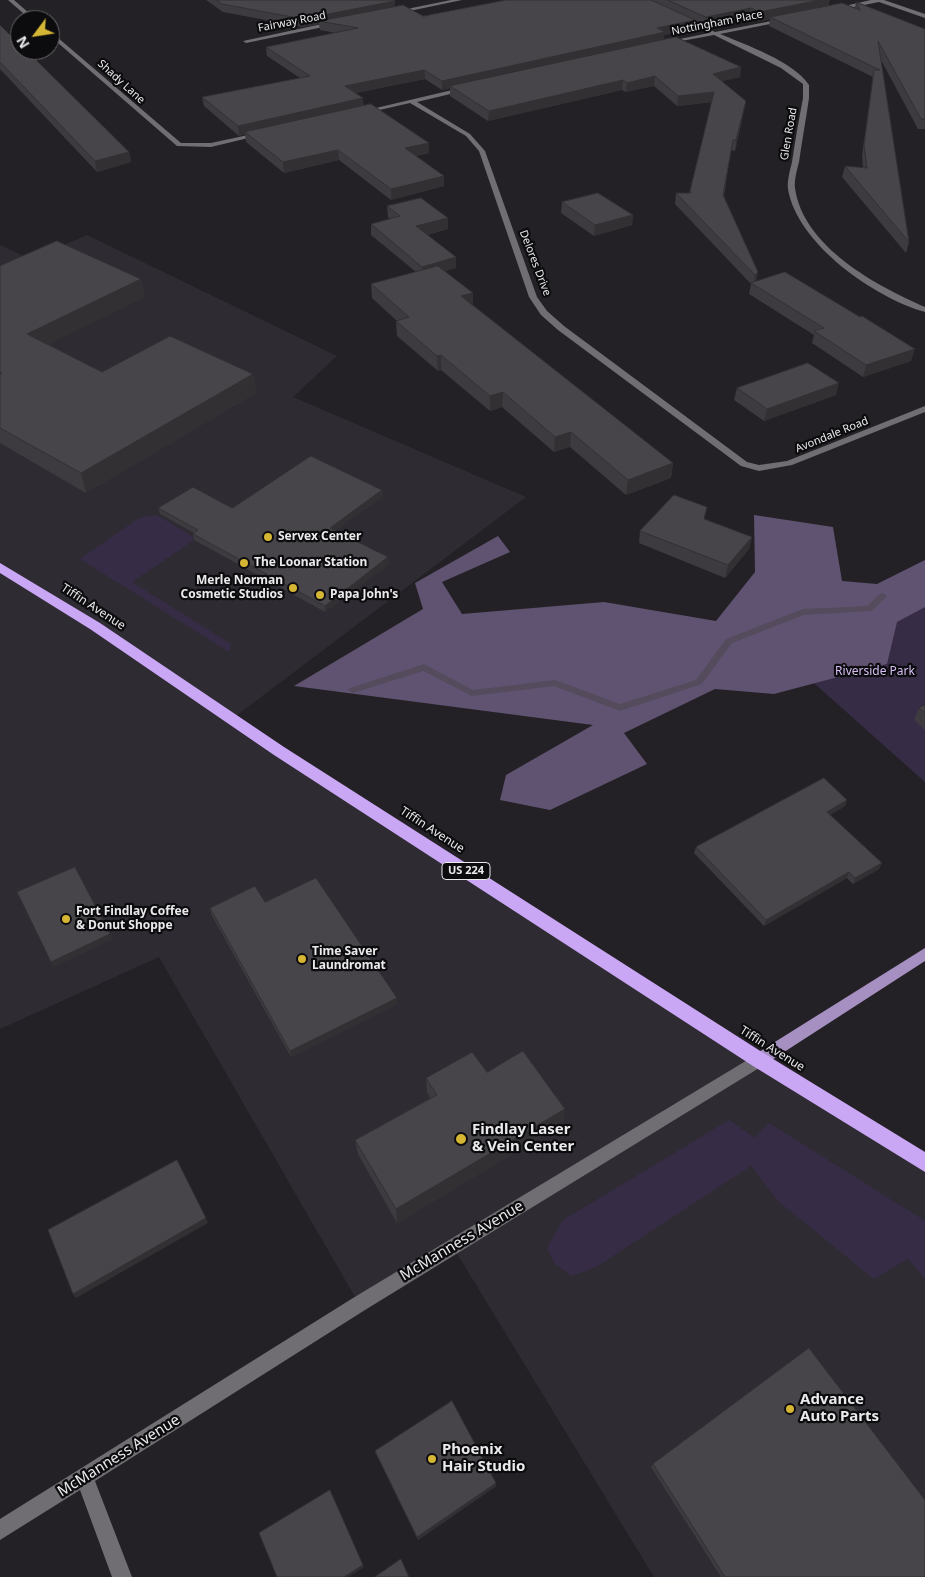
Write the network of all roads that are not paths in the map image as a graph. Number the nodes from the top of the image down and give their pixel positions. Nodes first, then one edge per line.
1 (11, 0) edge
2 (459, 0) edge
3 (879, 0) edge
4 (22, 10) edge
5 (830, 10) edge
6 (386, 14) edge
7 (671, 14) edge
8 (925, 16) edge
9 (792, 18) edge
10 (340, 22) edge
11 (714, 34) junction
12 (246, 41) dead end
13 (60, 43) edge
14 (663, 44) edge
15 (475, 86) edge
16 (411, 101) junction
17 (353, 114) edge
18 (270, 132) edge
19 (925, 310) edge
20 (925, 409) edge
21 (744, 464) joint
22 (3, 571) edge
23 (925, 954) edge
24 (759, 1060) junction
25 (925, 1163) edge
26 (85, 1478) junction
27 (0, 1530) edge
28 (122, 1577) edge

1 - 4 street
2 - 6 street
3 - 5 street
3 - 8 street
7 - 11 street, Glen Road
9 - 11 street, Nottingham Place
10 - 12 street, Fairway Road
11 - 14 street, Nottingham Place
11 - 19 street, Glen Road
13 - 18 street, Shady Lane
15 - 16 street
16 - 17 street
16 - 21 street, Delores Drive
20 - 21 street, Avondale Road
22 - 24 highway, Tiffin Avenue / US 224
23 - 24 main road, McManness Avenue
24 - 25 highway, Tiffin Avenue / US 224
24 - 26 street, McManness Avenue
26 - 27 street, McManness Avenue
26 - 28 street

